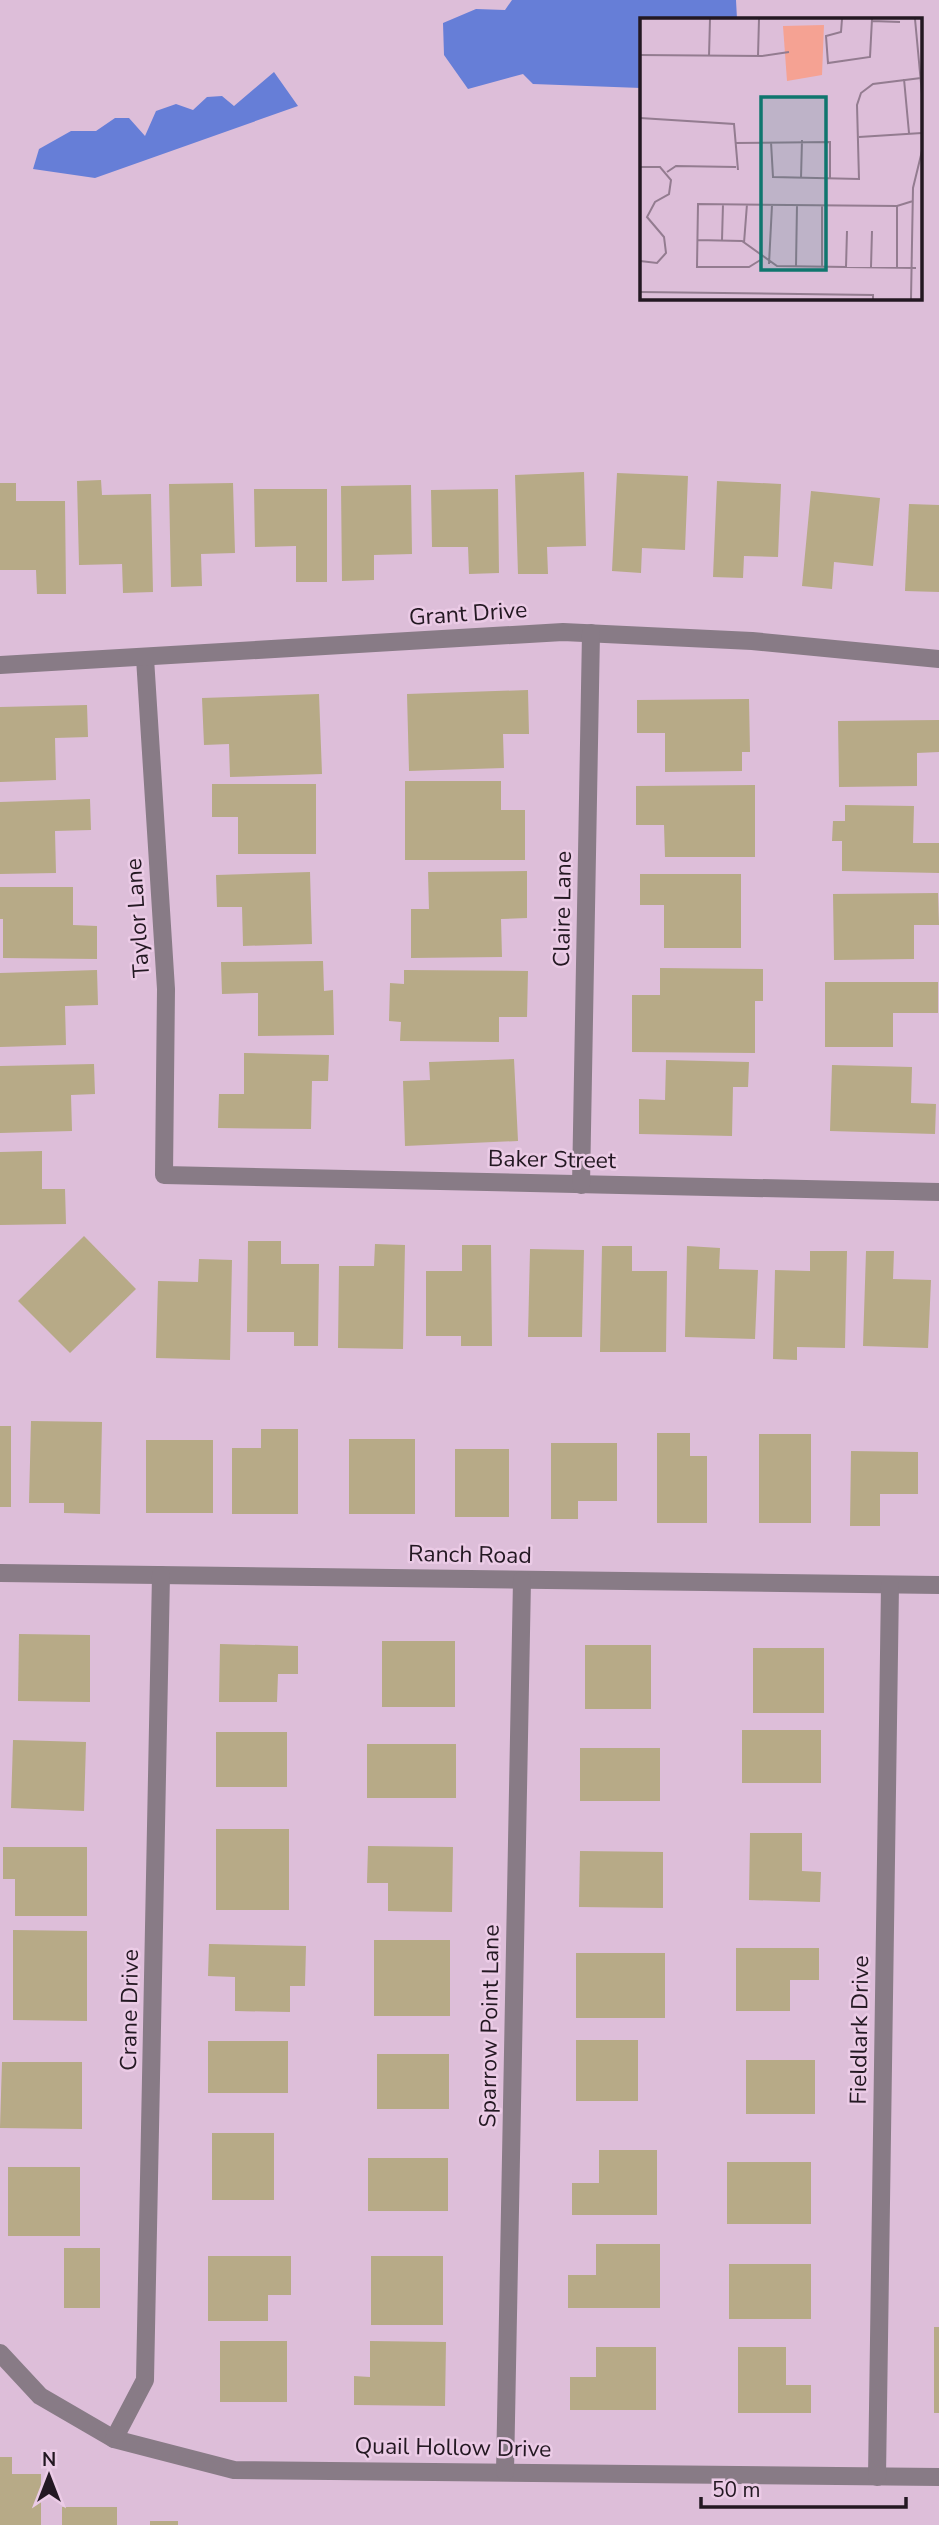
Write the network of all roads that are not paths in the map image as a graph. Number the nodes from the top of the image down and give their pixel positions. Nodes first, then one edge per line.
1 (591, 634) junction
2 (145, 658) junction
3 (939, 659) edge
4 (0, 665) edge
5 (164, 1175) joint
6 (581, 1185) junction
7 (939, 1192) edge
8 (0, 1573) edge
9 (161, 1575) junction
10 (522, 1580) junction
11 (890, 1585) junction
12 (939, 1585) edge
13 (3, 2361) edge
14 (114, 2439) junction
15 (505, 2472) junction
16 (877, 2477) junction
17 (939, 2477) edge

1 - 2 street, Grant Drive
1 - 3 street, Grant Drive
1 - 6 street, Claire Lane
2 - 4 street, Grant Drive
2 - 5 street, Taylor Lane
5 - 6 street, Baker Street
6 - 7 street, Baker Street
8 - 9 street, Ranch Road
9 - 10 street, Ranch Road
9 - 14 street, Crane Drive
10 - 11 street, Ranch Road
10 - 15 street, Sparrow Point Lane
11 - 12 street, Ranch Road
11 - 16 street, Fieldlark Drive
13 - 14 street, Quail Hollow Drive
14 - 15 street, Quail Hollow Drive
15 - 16 street, Quail Hollow Drive
16 - 17 street, Quail Hollow Drive

